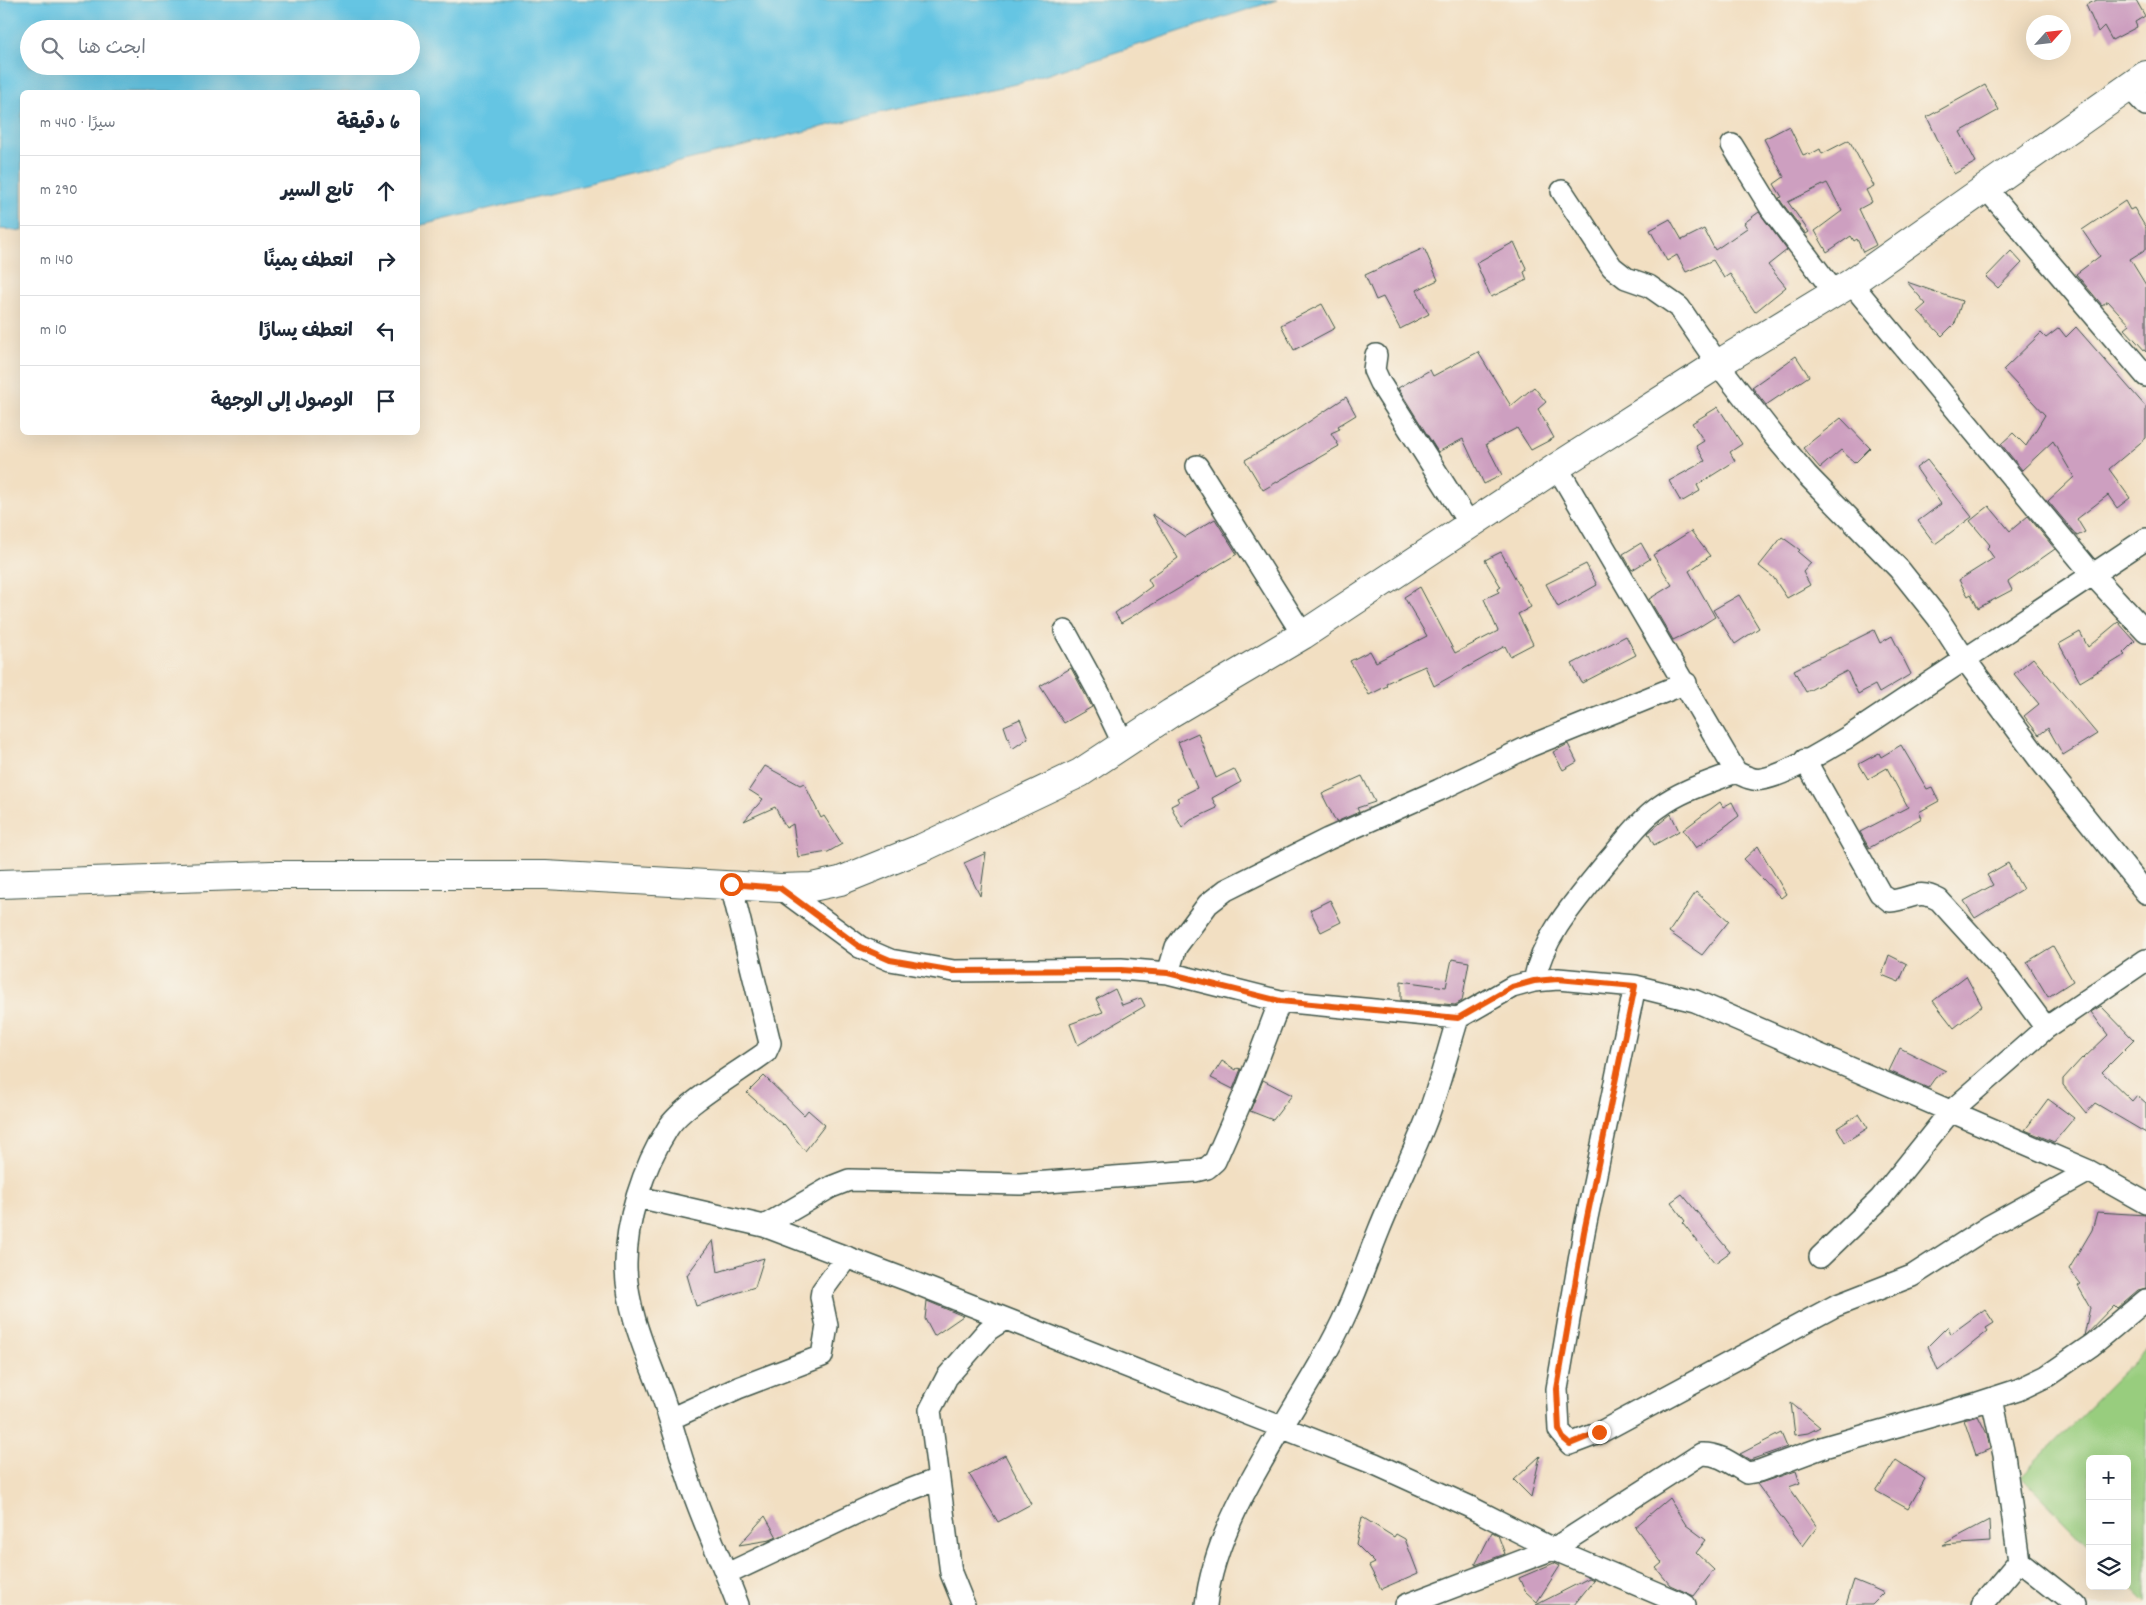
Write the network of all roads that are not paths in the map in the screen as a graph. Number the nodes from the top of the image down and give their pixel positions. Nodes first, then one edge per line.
1 (2140, 88) edge
2 (1732, 145) dead end
3 (1985, 186) junction
4 (1562, 191) dead end
5 (1843, 288) junction
6 (1376, 355) dead end
7 (1718, 364) junction
8 (2146, 376) edge
9 (1197, 466) dead end
10 (1557, 467) junction
11 (1470, 525) junction
12 (2146, 539) edge
13 (2092, 574) junction
14 (1065, 631) dead end
15 (2146, 632) edge
16 (1303, 635) junction
17 (1964, 658) junction
18 (1686, 683) junction
19 (1123, 743) junction
20 (1806, 760) junction
21 (1736, 772) junction
22 (0, 884) edge
23 (731, 884) junction
24 (780, 888) junction
25 (2146, 893) edge
26 (2146, 960) edge
27 (1168, 973) junction
28 (1534, 981) junction
29 (1635, 986) junction
30 (1280, 1001) junction
31 (1458, 1018) junction
32 (2046, 1028) junction
33 (1950, 1112) junction
34 (2088, 1171) junction
35 (638, 1197) junction
36 (2146, 1203) edge
37 (764, 1226) junction
38 (847, 1257) junction
39 (1820, 1257) dead end
40 (2146, 1300) edge
41 (1005, 1319) junction
42 (1992, 1399) junction
43 (670, 1419) junction
44 (1284, 1427) junction
45 (938, 1479) junction
46 (1553, 1549) junction
47 (2019, 1561) junction
48 (727, 1574) junction
49 (738, 1605) edge
50 (964, 1605) edge
51 (1206, 1605) edge
52 (1406, 1605) edge
53 (1685, 1605) edge
54 (1982, 1605) edge
55 (2075, 1605) edge

1 - 3 main road
2 - 5 street
3 - 5 main road
3 - 8 street
4 - 7 street
5 - 7 main road
5 - 13 street
6 - 11 street
7 - 10 main road
7 - 17 street
9 - 16 street
10 - 11 main road
10 - 18 street
11 - 16 main road
12 - 13 street
13 - 15 street
13 - 17 street
14 - 19 street
16 - 19 main road
17 - 20 street
17 - 25 street
18 - 21 street
18 - 27 street
19 - 24 main road
20 - 21 street
20 - 32 street
21 - 28 street
22 - 23 main road
23 - 24 main road
23 - 35 street
24 - 27 street
26 - 32 street
27 - 30 street
28 - 29 street
28 - 31 street
29 - 33 street
29 - 34 street
30 - 31 street
30 - 37 street
31 - 44 street
32 - 33 street
33 - 34 street
33 - 39 street
34 - 36 street
35 - 37 street
35 - 43 street
37 - 38 street
38 - 41 street
38 - 43 street
40 - 42 street
41 - 44 street
41 - 45 street
42 - 46 street
42 - 47 street
43 - 48 street
44 - 46 street
44 - 51 street
45 - 48 street
45 - 50 street
46 - 52 street
46 - 53 street
47 - 54 street
47 - 55 street
48 - 49 street

